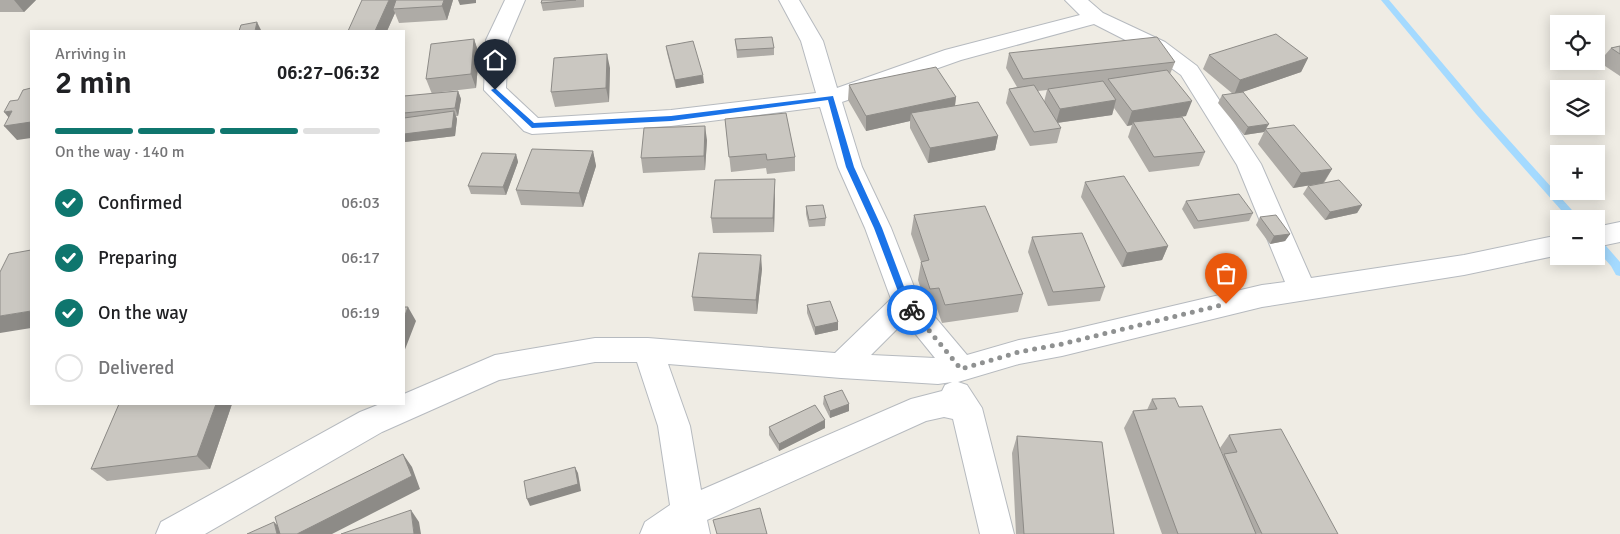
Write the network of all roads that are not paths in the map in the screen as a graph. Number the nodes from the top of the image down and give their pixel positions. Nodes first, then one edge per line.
1 (515, 0) edge
2 (789, 0) edge
3 (1075, 0) edge
4 (1096, 17) junction
5 (830, 98) junction
6 (1620, 232) edge
7 (1605, 235) edge
8 (1550, 247) edge
9 (1302, 290) junction
10 (906, 302) junction
11 (648, 350) junction
12 (841, 366) junction
13 (949, 370) junction
14 (966, 408) junction
15 (690, 523) edge
16 (173, 534) edge
17 (657, 534) edge
18 (997, 534) edge

1 - 5 street
2 - 5 street
3 - 4 street
4 - 5 street
4 - 9 street
5 - 10 street
6 - 7 street
8 - 9 street
9 - 13 street
10 - 12 street
10 - 13 street
11 - 12 street
11 - 15 street
11 - 16 street
12 - 13 street
13 - 14 street
14 - 15 street
14 - 18 street
15 - 17 street

